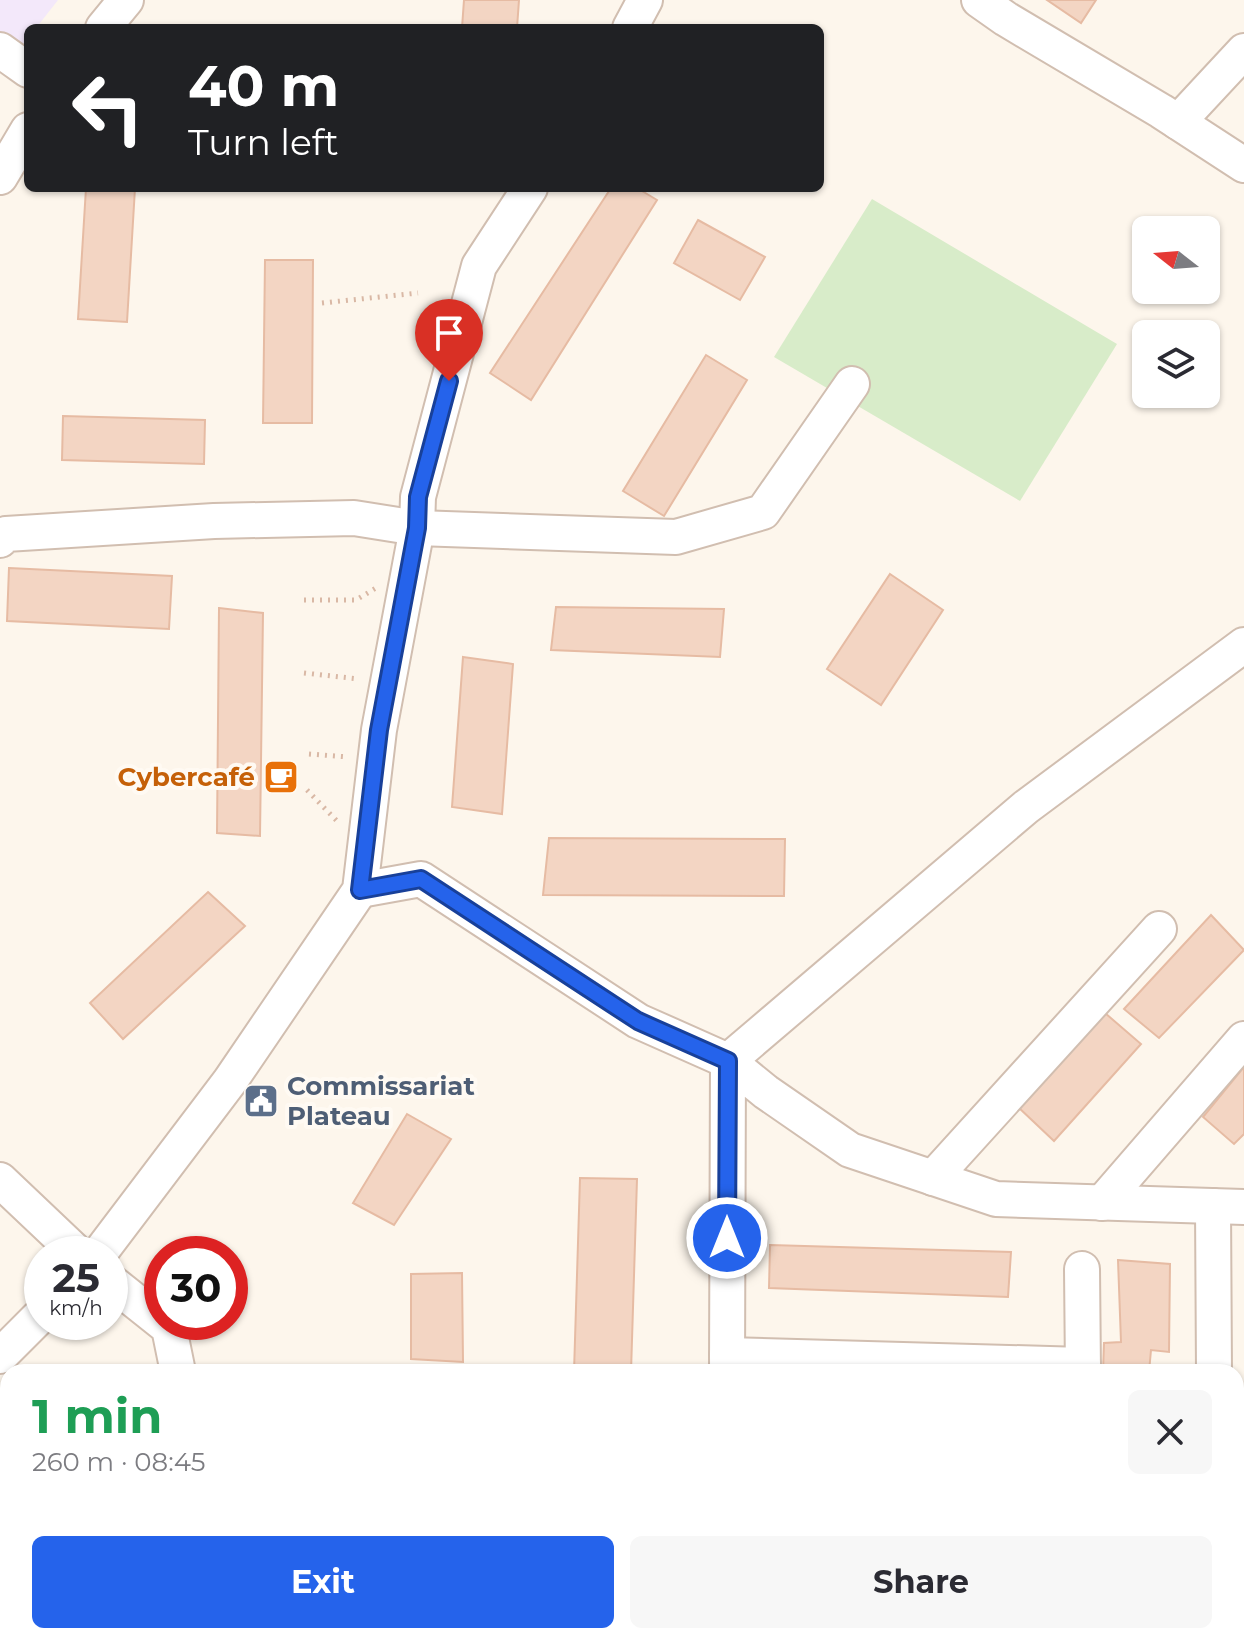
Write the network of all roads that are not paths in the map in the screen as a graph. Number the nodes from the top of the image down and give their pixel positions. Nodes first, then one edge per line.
1 (126, 0) edge
2 (645, 0) edge
3 (979, 0) edge
4 (106, 24) edge
5 (632, 24) edge
6 (0, 50) edge
7 (1244, 51) edge
8 (24, 67) edge
9 (1178, 122) junction
10 (24, 137) edge
11 (1244, 165) edge
12 (0, 177) edge
13 (527, 192) edge
14 (852, 384) dead end
15 (417, 528) junction
16 (0, 540) edge
17 (1244, 645) edge
18 (360, 890) junction
19 (1159, 929) dead end
20 (1244, 1039) edge
21 (728, 1061) junction
22 (933, 1178) junction
23 (0, 1180) edge
24 (1102, 1203) junction
25 (1228, 1207) edge
26 (59, 1236) edge
27 (113, 1236) edge
28 (1082, 1269) dead end
29 (128, 1295) edge
30 (24, 1332) edge
31 (0, 1356) edge
32 (176, 1364) edge
33 (727, 1364) edge
34 (1083, 1364) edge
35 (1215, 1364) edge

1 - 4 street
2 - 5 street
3 - 9 street
6 - 8 street
7 - 9 street
9 - 11 street
10 - 12 street
13 - 15 street
14 - 15 street
15 - 16 street
15 - 18 street
17 - 21 street
18 - 21 street
18 - 27 street
19 - 22 street
20 - 24 street
21 - 22 street
21 - 33 street
22 - 24 street
23 - 26 street
24 - 25 street
25 - 35 street
28 - 34 street
29 - 32 street
30 - 31 street

